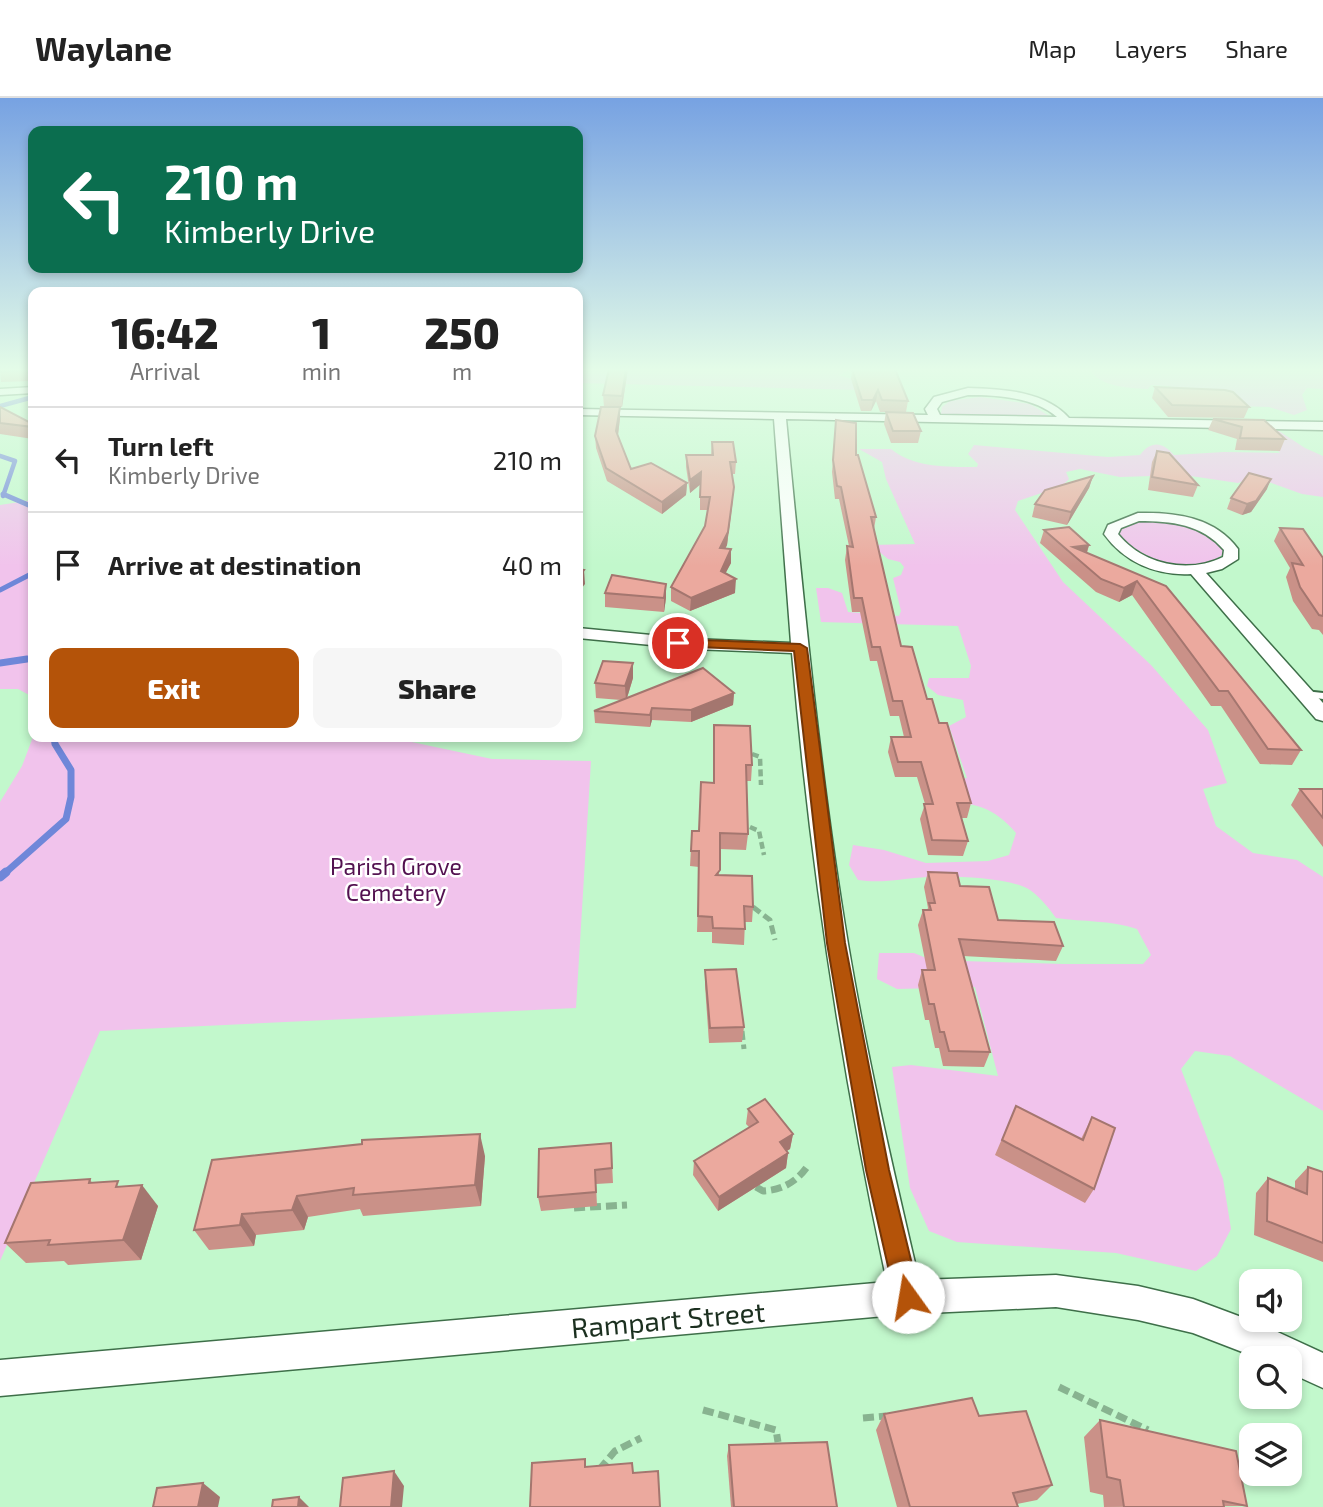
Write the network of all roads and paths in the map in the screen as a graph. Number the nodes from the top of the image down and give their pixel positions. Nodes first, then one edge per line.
1 (782, 435) edge
2 (1195, 569) junction
3 (583, 634) edge
4 (800, 648) junction
5 (1305, 694) junction
6 (1323, 696) edge
7 (1323, 715) edge
8 (752, 754) edge
9 (761, 785) dead end
10 (750, 827) edge
11 (764, 855) dead end
12 (753, 907) edge
13 (775, 940) dead end
14 (742, 1025) edge
15 (744, 1049) dead end
16 (809, 1164) dead end
17 (756, 1186) edge
18 (627, 1205) dead end
19 (574, 1208) edge
20 (908, 1297) junction
21 (1323, 1371) edge
22 (0, 1378) edge
23 (1059, 1387) dead end
24 (704, 1410) dead end
25 (900, 1416) edge
26 (863, 1418) dead end
27 (1148, 1430) edge
28 (641, 1438) dead end
29 (778, 1442) edge
30 (592, 1479) edge

1 - 4 street
2 - 2 street
2 - 5 street
3 - 4 street
4 - 20 street
5 - 6 lane
5 - 7 street
8 - 9 path
10 - 11 path
12 - 13 path
14 - 15 path
16 - 17 path
18 - 19 path
20 - 21 street, Rampart Street
20 - 22 street, Rampart Street
23 - 27 path
24 - 29 path
25 - 26 path
28 - 30 path

